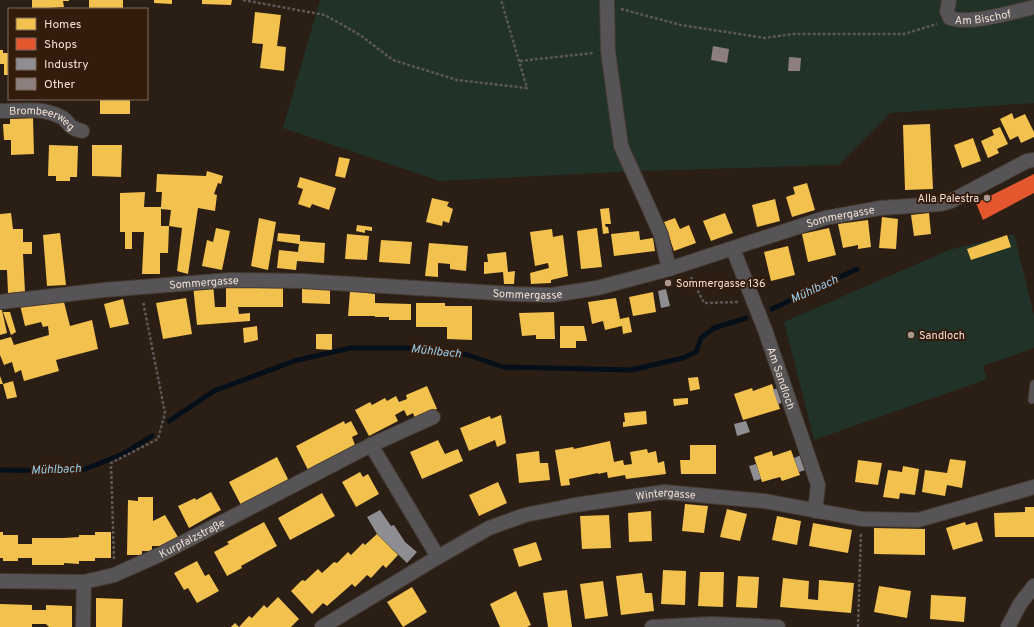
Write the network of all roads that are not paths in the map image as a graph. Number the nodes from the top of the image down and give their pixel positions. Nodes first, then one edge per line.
1 (949, 0) edge
2 (607, 4) edge
3 (1034, 7) edge
4 (0, 111) edge
5 (82, 131) dead end
6 (1034, 160) edge
7 (733, 249) junction
8 (669, 268) junction
9 (0, 302) edge
10 (1034, 384) edge
11 (1032, 400) dead end
12 (433, 417) dead end
13 (370, 445) junction
14 (1034, 487) edge
15 (816, 511) junction
16 (438, 557) junction
17 (0, 581) edge
18 (84, 582) junction
19 (1034, 586) edge
20 (83, 627) edge
21 (322, 627) edge
22 (652, 627) edge
23 (778, 627) edge
24 (1008, 627) edge

1 - 3 street, Am Bischof
2 - 8 street
4 - 5 street, Brombeerweg
6 - 7 street, Sommergasse
7 - 8 street, Sommergasse
7 - 15 street, Am Sandloch
8 - 9 street, Sommergasse
10 - 11 lane
12 - 13 street, Kurpfalzstraße
13 - 16 street
13 - 18 street, Kurpfalzstraße
14 - 15 street, Wintergasse
15 - 16 street, Wintergasse
16 - 21 street, Wintergasse
17 - 18 street, Kurpfalzstraße
18 - 20 street
19 - 24 street
22 - 23 street

